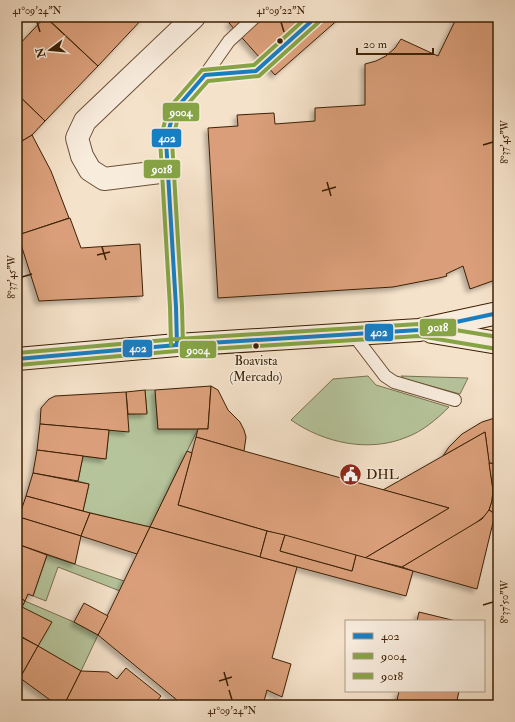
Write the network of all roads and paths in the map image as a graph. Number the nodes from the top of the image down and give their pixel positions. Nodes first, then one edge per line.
1 (194, 17) edge
2 (255, 17) edge
3 (316, 17) edge
4 (206, 75) junction
5 (168, 171) junction
6 (498, 313) edge
7 (419, 330) junction
8 (354, 334) junction
9 (498, 343) edge
10 (177, 345) junction
11 (17, 359) edge
12 (455, 400) dead end

1 - 5 main road
2 - 4 lane
3 - 4 lane
4 - 5 lane
5 - 10 lane
6 - 7 main road
7 - 8 main road
7 - 9 main road
8 - 10 main road
8 - 12 lane
10 - 11 main road

